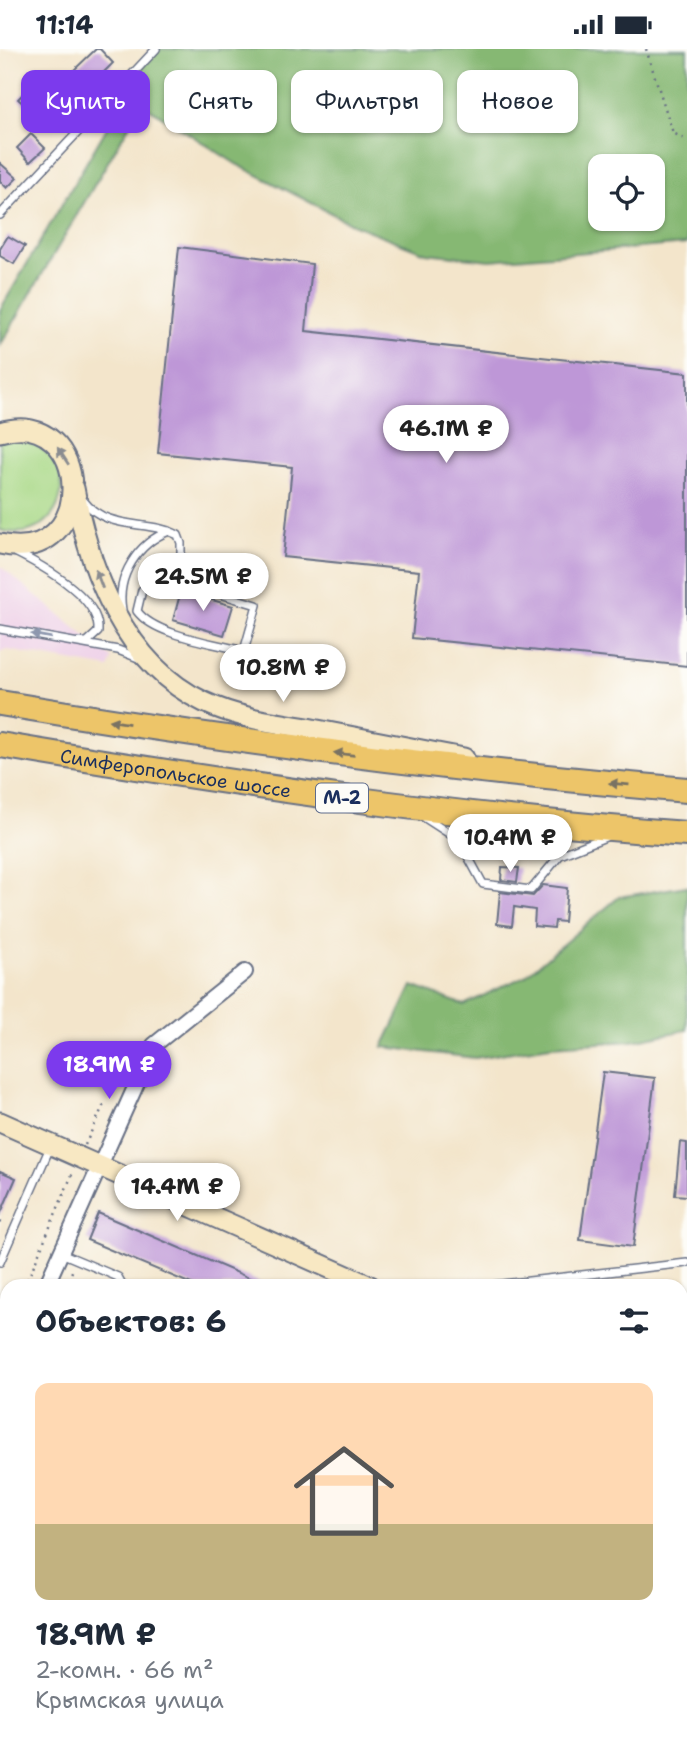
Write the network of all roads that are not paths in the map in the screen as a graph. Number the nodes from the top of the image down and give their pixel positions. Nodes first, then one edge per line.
1 (156, 49) edge
2 (0, 215) edge
3 (0, 432) edge
4 (75, 488) junction
5 (170, 531) junction
6 (0, 544) edge
7 (181, 571) junction
8 (0, 629) edge
9 (125, 629) junction
10 (79, 642) junction
11 (155, 665) junction
12 (0, 703) edge
13 (0, 745) edge
14 (589, 782) junction
15 (687, 790) edge
16 (399, 806) junction
17 (624, 829) junction
18 (687, 834) edge
19 (245, 972) dead end
20 (0, 1122) edge
21 (51, 1144) junction
22 (98, 1164) junction
23 (61, 1252) junction
24 (0, 1262) edge
25 (687, 1263) edge
26 (49, 1279) edge
27 (119, 1279) edge
28 (354, 1279) edge
29 (546, 1279) edge

1 - 2 lane
4 -> 3 street
4 - 5 lane
4 - 6 street
9 -> 4 street
5 - 7 lane
5 - 9 lane
6 - 10 lane
7 - 7 lane
10 -> 8 lane
9 - 11 street
10 - 11 lane
11 - 14 street
14 -> 12 highway, М-2
13 - 16 highway, Симферопольское шоссе / М-2
15 -> 14 highway, М-2
16 - 17 highway, Симферопольское шоссе / М-2
16 - 17 lane
17 - 18 highway, Симферопольское шоссе / М-2
19 - 22 street
20 - 21 street
21 - 22 street
21 - 24 lane
22 - 23 street
22 - 28 street
23 - 26 street
23 - 27 lane
25 - 29 lane

